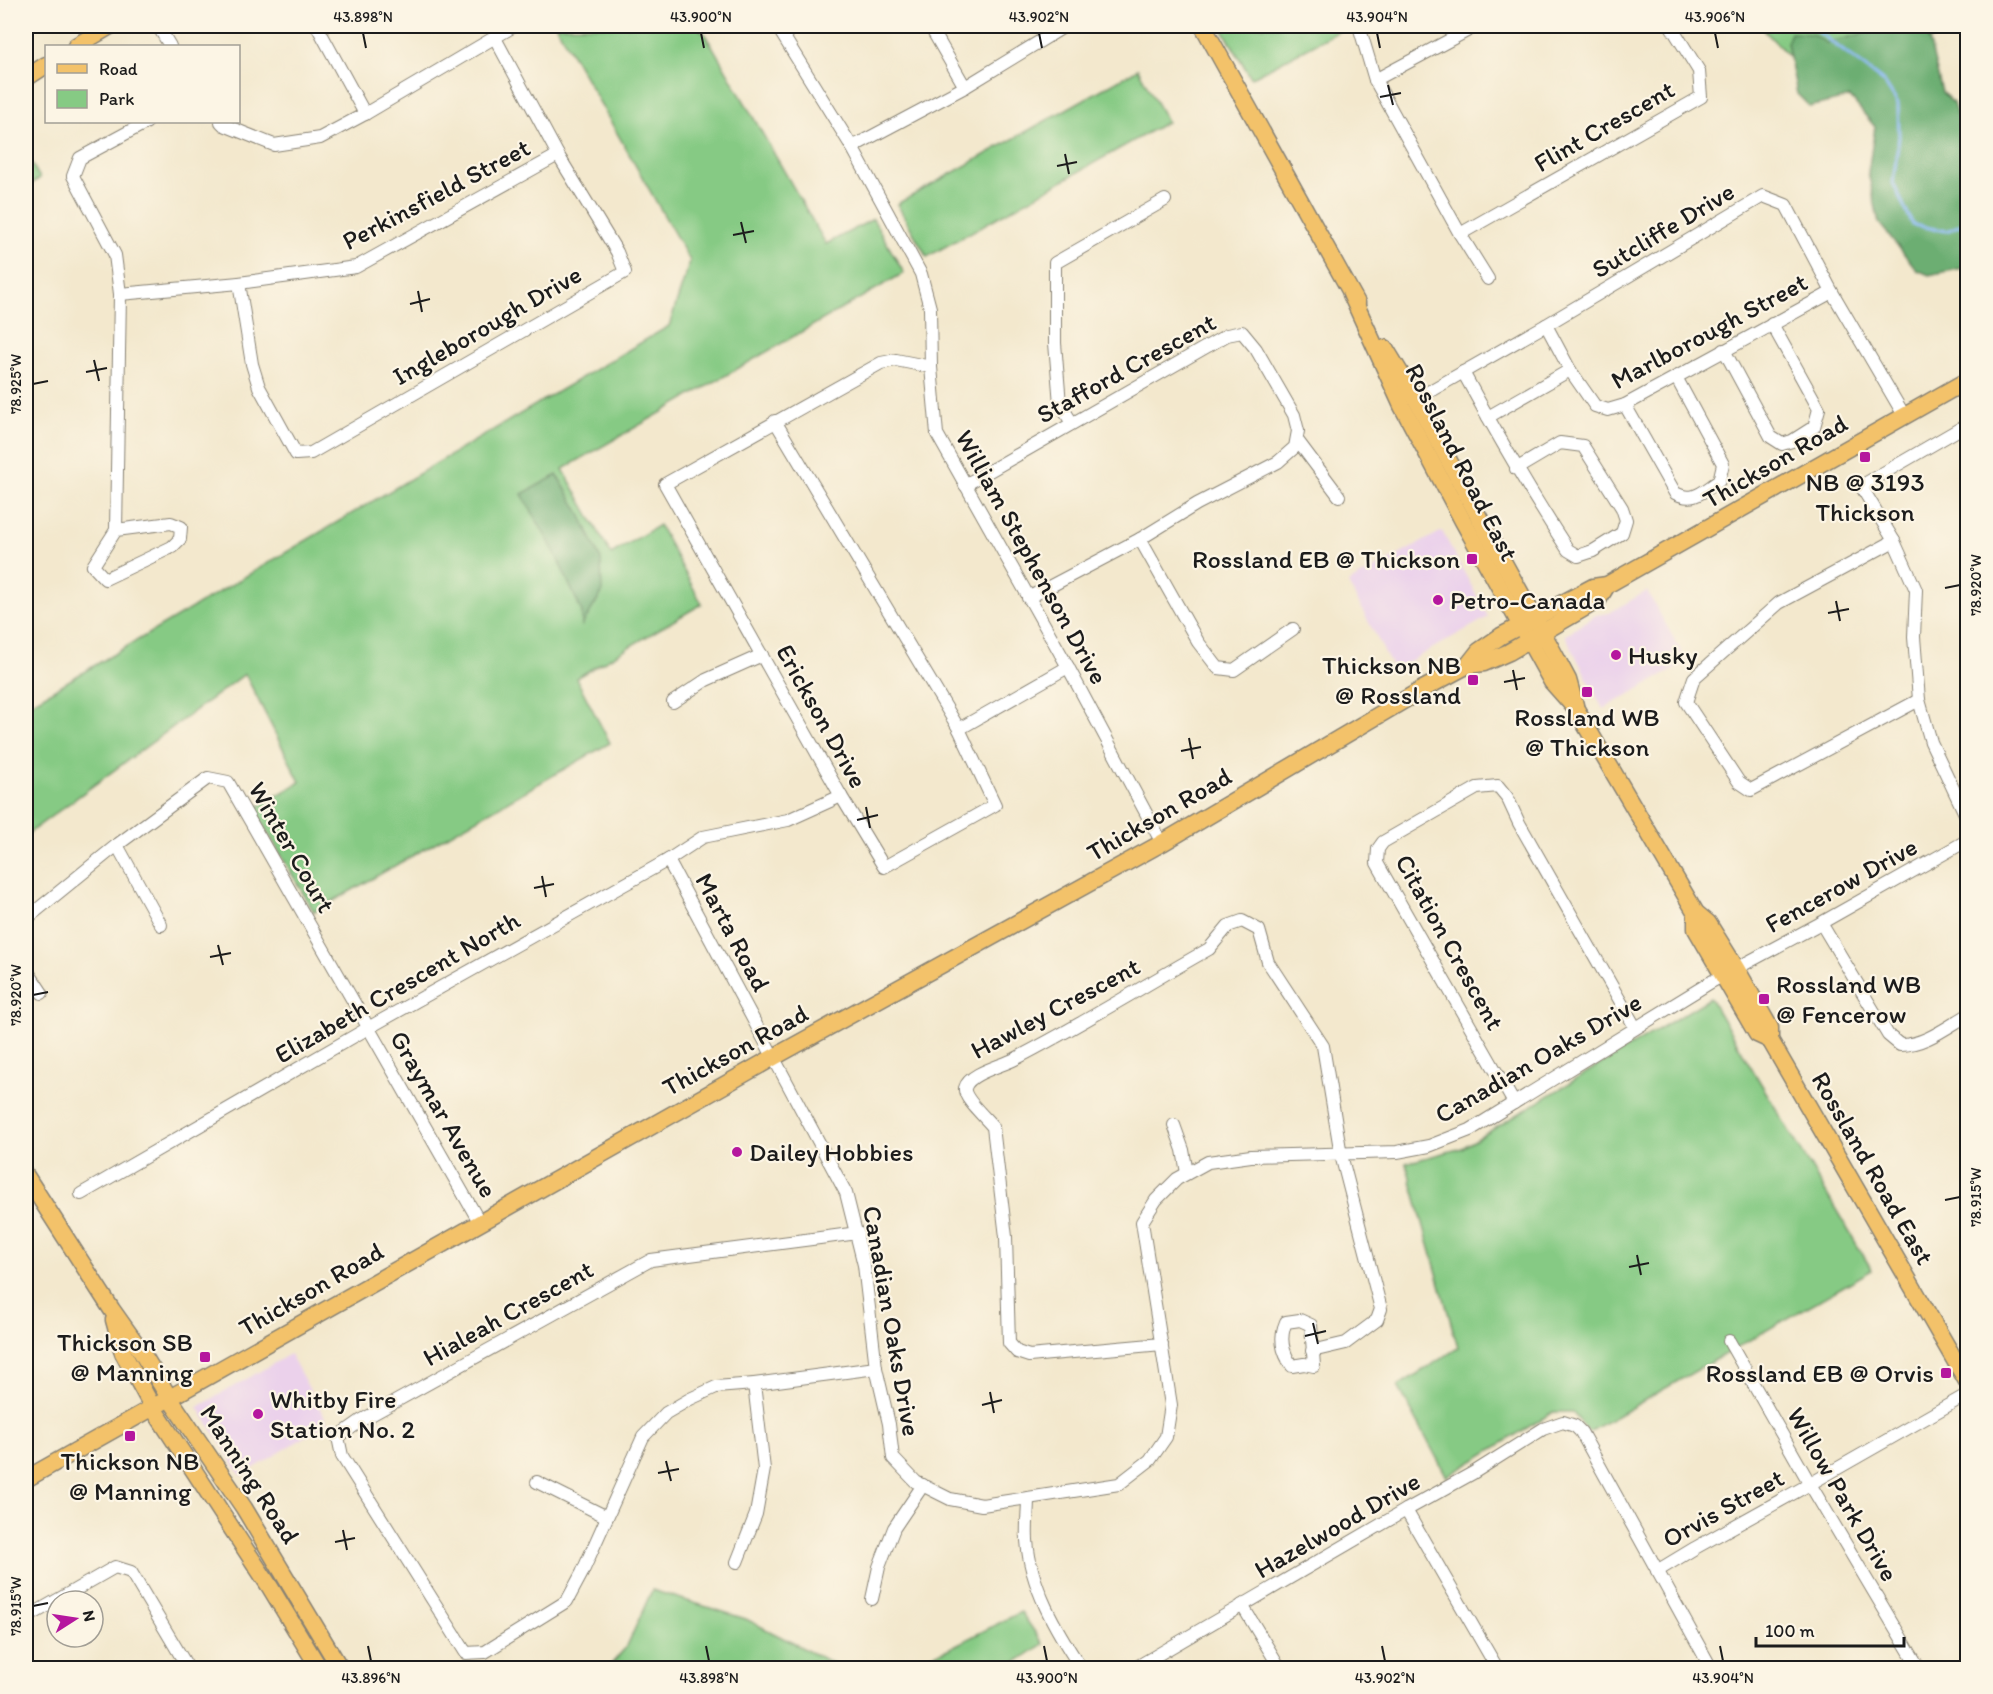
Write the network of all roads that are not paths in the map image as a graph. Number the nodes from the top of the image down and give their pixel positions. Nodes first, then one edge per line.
1 (110, 26) edge
2 (158, 26) edge
3 (317, 26) edge
4 (514, 26) edge
5 (777, 26) edge
6 (930, 26) edge
7 (1065, 26) edge
8 (1203, 26) edge
9 (1359, 26) edge
10 (1476, 26) edge
11 (1671, 26) edge
12 (495, 38) junction
13 (78, 45) edge
14 (169, 45) edge
15 (45, 66) edge
16 (26, 78) edge
17 (1375, 80) junction
18 (965, 87) junction
19 (366, 114) junction
20 (145, 123) edge
21 (221, 123) edge
22 (852, 147) junction
23 (558, 155) junction
24 (1165, 200) dead end
25 (1460, 234) junction
26 (1488, 279) dead end
27 (239, 283) junction
28 (1832, 292) junction
29 (120, 294) junction
30 (1351, 294) junction
31 (1772, 324) junction
32 (1546, 325) junction
33 (1724, 350) junction
34 (931, 368) junction
35 (1570, 370) junction
36 (1463, 372) junction
37 (1676, 377) junction
38 (1968, 380) edge
39 (1416, 399) junction
40 (1625, 405) junction
41 (1488, 417) junction
42 (1905, 417) junction
43 (775, 421) junction
44 (1071, 423) junction
45 (1968, 424) edge
46 (1297, 440) junction
47 (1516, 469) junction
48 (965, 485) junction
49 (1339, 496) dead end
50 (116, 530) junction
51 (1140, 539) junction
52 (1894, 541) junction
53 (1607, 585) junction
54 (1028, 598) junction
55 (1527, 621) junction
56 (1293, 629) dead end
57 (1536, 636) junction
58 (762, 655) junction
59 (1468, 665) junction
60 (1068, 668) junction
61 (1919, 700) junction
62 (673, 702) dead end
63 (958, 729) junction
64 (841, 796) junction
65 (1968, 820) edge
66 (1968, 840) edge
67 (1162, 843) junction
68 (117, 845) junction
69 (668, 860) junction
70 (26, 919) edge
71 (1821, 923) junction
72 (161, 925) dead end
73 (26, 969) edge
74 (1729, 971) junction
75 (42, 993) dead end
76 (1968, 1015) edge
77 (1635, 1027) junction
78 (369, 1028) junction
79 (774, 1057) junction
80 (1514, 1103) junction
81 (1174, 1125) dead end
82 (1341, 1155) junction
83 (1187, 1173) junction
84 (26, 1176) edge
85 (81, 1194) dead end
86 (480, 1223) junction
87 (858, 1233) junction
88 (112, 1311) junction
89 (1729, 1341) dead end
90 (1162, 1344) junction
91 (1312, 1351) dead end
92 (876, 1368) junction
93 (1968, 1383) edge
94 (754, 1384) junction
95 (1968, 1394) edge
96 (170, 1399) junction
97 (153, 1408) junction
98 (26, 1479) edge
99 (537, 1482) dead end
100 (1810, 1484) junction
101 (923, 1485) junction
102 (1028, 1498) junction
103 (1406, 1510) junction
104 (607, 1517) junction
105 (737, 1562) dead end
106 (1657, 1571) junction
107 (872, 1599) dead end
108 (1242, 1605) junction
109 (26, 1618) edge
110 (188, 1668) edge
111 (318, 1668) edge
112 (340, 1668) edge
113 (1081, 1668) edge
114 (1135, 1668) edge
115 (1280, 1668) edge
116 (1497, 1668) edge
117 (1711, 1668) edge
118 (1919, 1668) edge

1 - 13 main road
2 - 14 street
3 - 19 street
4 - 12 street
5 - 22 street, William Stephenson Drive
6 - 18 street
7 - 18 street
8 - 30 main road, Rossland Road East
9 - 17 street
10 - 17 street
11 - 25 street, Flint Crescent
12 - 19 street
12 - 23 street, Ingleborough Drive
15 - 16 main road
17 - 25 street
18 - 22 street
19 - 21 street
20 - 29 street
22 - 34 street, William Stephenson Drive
23 - 27 street, Perkinsfield Street
23 - 27 street, Ingleborough Drive
24 - 44 street
25 - 26 street
27 - 29 street, Perkinsfield Street
28 - 31 street, Marlborough Street
28 - 32 street, Sutcliffe Drive
28 - 42 street, Sutcliffe Drive
29 - 50 street
30 - 39 main road, Rossland Road East
30 - 55 main road, Rossland Road East
31 - 33 street, Marlborough Street
31 - 33 street
32 - 35 street, Marlborough Street
32 - 36 street, Sutcliffe Drive
33 - 37 street, Marlborough Street
34 - 43 street, Erickson Drive
34 - 48 street, William Stephenson Drive
35 - 40 street, Marlborough Street
35 - 41 street
36 - 39 street, Sutcliffe Drive
36 - 41 street
37 - 40 street, Marlborough Street
37 - 40 street
38 - 42 main road, Thickson Road
39 - 55 main road, Rossland Road East
41 - 47 street
42 - 53 main road, Thickson Road
43 - 58 street, Erickson Drive
43 - 63 street, Erickson Drive
44 - 46 street, Stafford Crescent
44 - 48 street, Stafford Crescent
45 - 52 street
46 - 49 street
46 - 51 street
47 - 47 street
48 - 54 street, William Stephenson Drive
50 - 50 street
51 - 54 street
51 - 56 street
52 - 61 street
52 - 61 street
53 - 55 main road, Thickson Road
53 - 57 main road, Thickson Road
54 - 60 street, William Stephenson Drive
55 - 57 main road, Rossland Road East
55 - 59 main road, Thickson Road
57 - 59 main road, Thickson Road
57 - 74 main road, Rossland Road East
58 - 62 street
58 - 64 street, Erickson Drive
59 - 67 main road, Thickson Road
60 - 63 street
60 - 67 street, William Stephenson Drive
61 - 65 street
63 - 64 street, Erickson Drive
64 - 69 street, Elizabeth Crescent North
66 - 71 street, Fencerow Drive
67 - 79 main road, Thickson Road
68 - 70 street, Winter Court
68 - 72 street
68 - 78 street, Winter Court
69 - 78 street, Elizabeth Crescent North
69 - 79 street, Marta Road
71 - 74 street, Fencerow Drive
71 - 76 street
73 - 75 street
74 - 77 street, Canadian Oaks Drive
74 - 93 main road, Rossland Road East
77 - 80 street, Canadian Oaks Drive
77 - 80 street, Citation Crescent
78 - 85 street, Elizabeth Crescent North
78 - 86 street, Graymar Avenue
79 - 86 main road, Thickson Road
79 - 87 street, Canadian Oaks Drive
80 - 82 street, Canadian Oaks Drive
81 - 83 street
82 - 83 street, Canadian Oaks Drive
82 - 90 street, Hawley Crescent
82 - 91 street
83 - 90 street, Canadian Oaks Drive
84 - 88 main road, Manning Road
86 - 96 main road, Thickson Road
87 - 92 street, Canadian Oaks Drive
87 - 104 street, Hialeah Crescent
88 - 96 main road, Manning Road
88 - 97 main road, Manning Road
89 - 100 street, Willow Park Drive
90 - 102 street, Canadian Oaks Drive
92 - 94 street, Hialeah Crescent
92 - 101 street, Canadian Oaks Drive
94 - 104 street, Hialeah Crescent
94 - 105 street
95 - 100 street, Orvis Street
96 - 97 main road, Thickson Road
96 - 112 main road, Manning Road
97 - 98 main road, Thickson Road
97 - 111 main road, Manning Road
99 - 104 street
100 - 106 street, Orvis Street
100 - 118 street, Willow Park Drive
101 - 102 street, Canadian Oaks Drive
101 - 107 street
102 - 113 street
103 - 106 street, Hazelwood Drive
103 - 108 street, Hazelwood Drive
103 - 116 street
106 - 117 street
108 - 114 street, Hazelwood Drive
108 - 115 street
109 - 110 street

